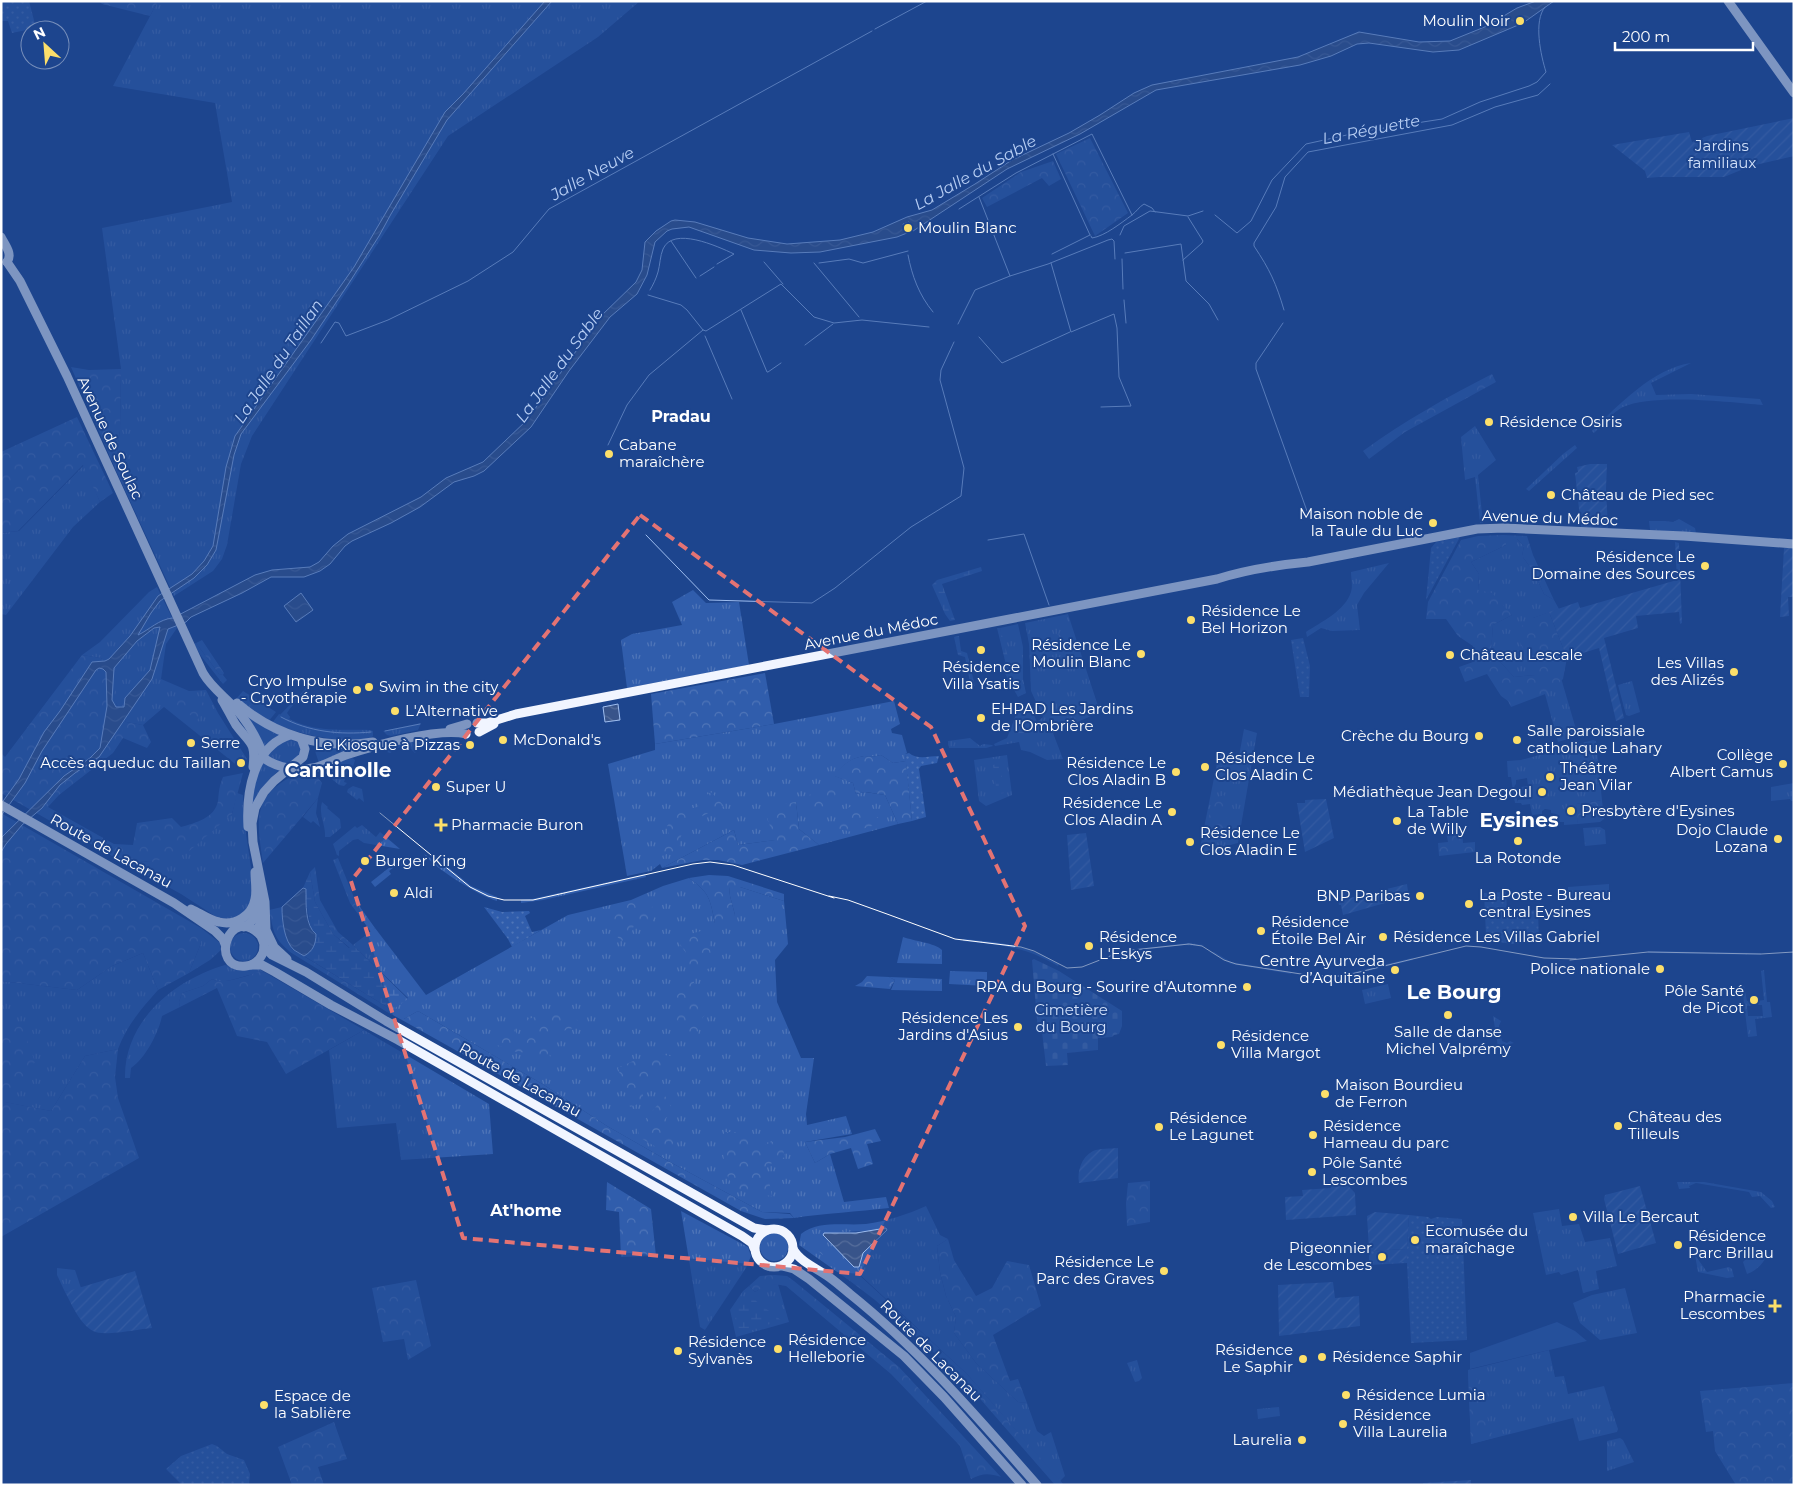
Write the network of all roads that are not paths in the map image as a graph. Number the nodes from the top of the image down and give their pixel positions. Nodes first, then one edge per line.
1 (1728, 1) edge
2 (1794, 93) edge
3 (1, 236) edge
4 (4, 263) edge
5 (1794, 544) edge
6 (191, 647) junction
7 (215, 689) junction
8 (467, 724) junction
9 (478, 728) junction
10 (466, 734) junction
11 (290, 735) junction
12 (301, 738) junction
13 (263, 753) junction
14 (290, 768) junction
15 (252, 780) junction
16 (1, 805) edge
17 (254, 872) junction
18 (263, 891) junction
19 (174, 903) junction
20 (187, 907) junction
21 (244, 927) junction
22 (235, 930) junction
23 (260, 935) junction
24 (225, 944) junction
25 (264, 947) junction
26 (252, 965) junction
27 (306, 972) junction
28 (767, 1230) junction
29 (754, 1248) junction
30 (793, 1249) junction
31 (782, 1266) junction
32 (1022, 1485) edge
33 (1037, 1485) edge

1 - 2 main road
3 - 4 main road, Avenue de Soulac
4 - 6 main road, Avenue de Soulac
5 - 9 main road, Avenue du Médoc
6 - 7 main road
6 - 11 main road
7 - 13 main road
7 - 15 main road
8 - 9 main road
8 - 10 main road
8 - 12 main road
9 - 10 main road
10 - 14 main road
11 - 12 main road
11 - 13 main road
12 - 14 main road
13 - 14 main road
13 - 15 main road
14 - 18 main road
15 - 17 main road
16 - 19 main road, Route de Lacanau
17 - 20 main road
17 - 21 main road
18 - 23 main road
18 - 27 main road
19 - 20 main road, Route de Lacanau
19 - 24 main road, Route de Lacanau
20 - 22 main road, Route de Lacanau
21 - 22 main road
21 - 23 main road
22 - 24 main road
23 - 25 main road
24 - 26 main road
25 - 26 main road
25 - 27 main road, Route de Lacanau
26 - 29 main road, Route de Lacanau
27 - 28 main road, Route de Lacanau
28 - 29 main road
28 - 30 main road
29 - 31 main road
30 - 31 main road
30 - 33 main road, Route de Lacanau
31 - 32 main road, Route de Lacanau

